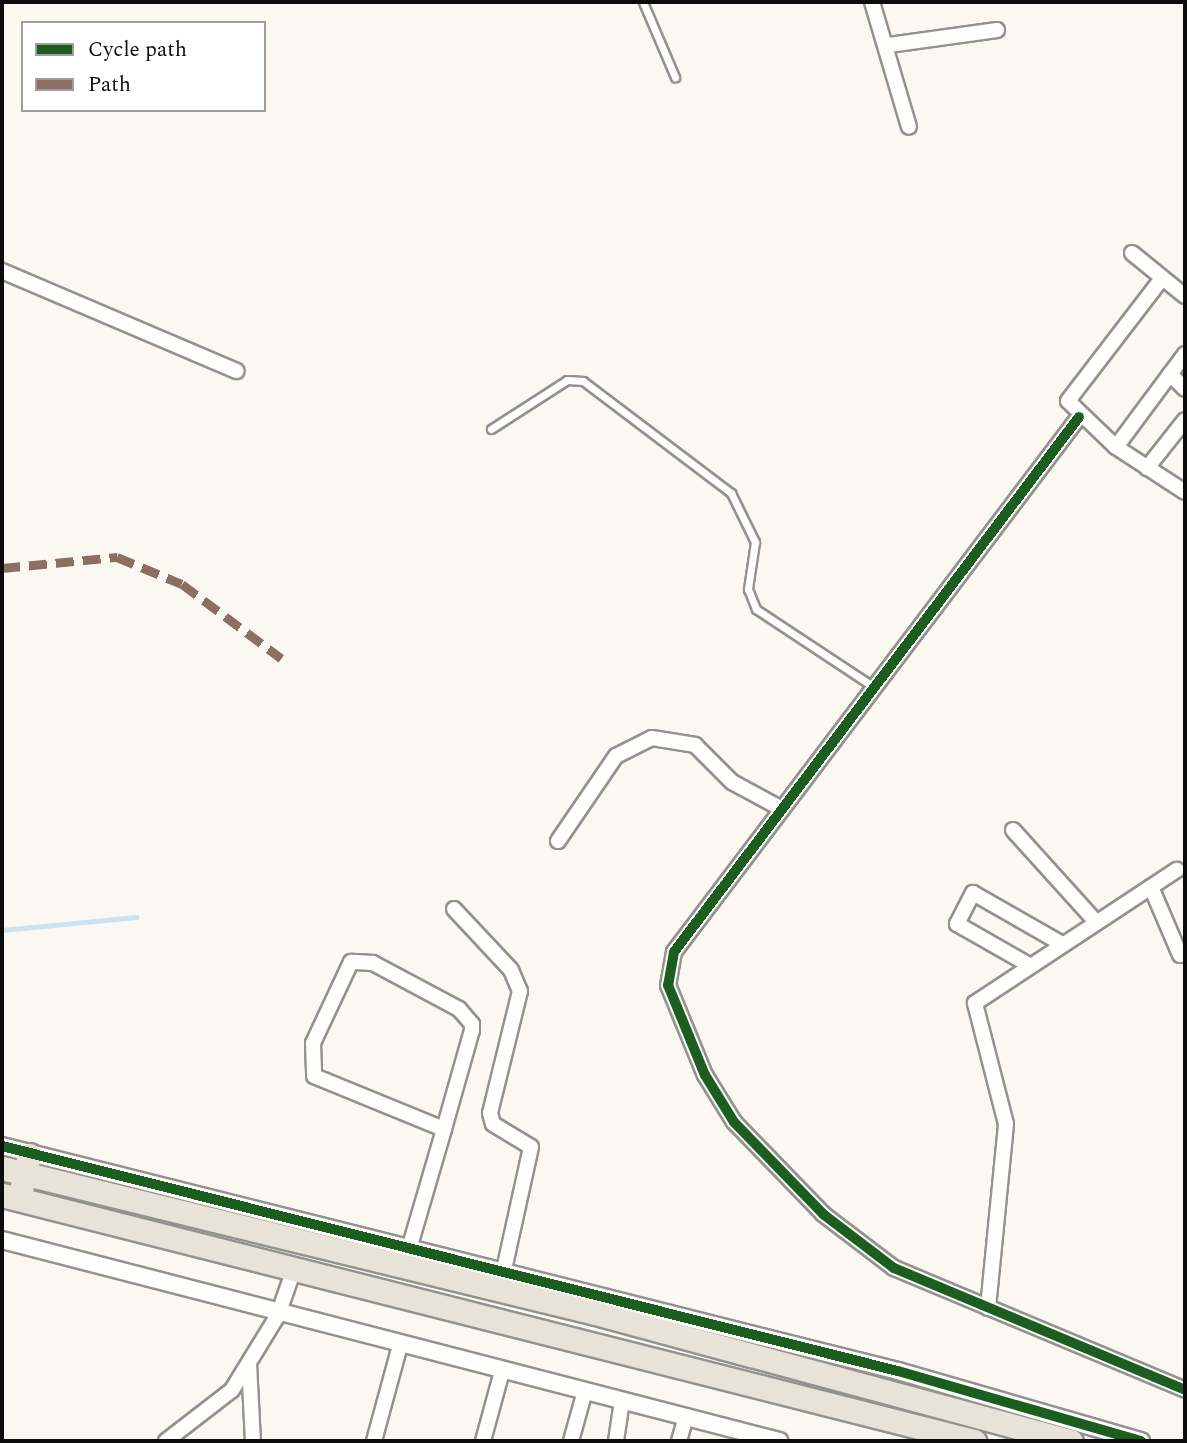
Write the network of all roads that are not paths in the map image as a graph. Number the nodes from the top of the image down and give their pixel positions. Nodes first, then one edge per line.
1 (643, 2) edge
2 (872, 2) edge
3 (997, 30) dead end
4 (889, 45) junction
5 (675, 77) dead end
6 (909, 127) dead end
7 (1132, 253) dead end
8 (2, 271) edge
9 (1160, 281) junction
10 (1185, 296) edge
11 (1185, 354) edge
12 (237, 371) dead end
13 (1170, 374) junction
14 (1185, 388) edge
15 (1079, 417) junction
16 (1185, 420) edge
17 (491, 429) dead end
18 (1116, 447) junction
19 (1147, 468) junction
20 (1185, 492) edge
21 (874, 688) junction
22 (782, 809) junction
23 (1013, 830) dead end
24 (558, 841) dead end
25 (1177, 870) dead end
26 (1151, 887) junction
27 (454, 909) dead end
28 (1096, 922) junction
29 (1062, 944) junction
30 (1180, 955) dead end
31 (1029, 965) junction
32 (443, 1129) junction
33 (2, 1146) edge
34 (27, 1165) junction
35 (2, 1168) edge
36 (10, 1197) edge
37 (2, 1240) edge
38 (410, 1249) junction
39 (293, 1272) junction
40 (503, 1274) junction
41 (988, 1308) junction
42 (278, 1315) junction
43 (400, 1345) junction
44 (249, 1363) junction
45 (502, 1371) junction
46 (1185, 1390) edge
47 (585, 1391) junction
48 (622, 1401) junction
49 (686, 1416) junction
50 (770, 1440) edge
51 (167, 1441) edge
52 (253, 1441) edge
53 (374, 1441) edge
54 (483, 1441) edge
55 (570, 1441) edge
56 (616, 1441) edge
57 (679, 1441) edge
58 (974, 1441) edge
59 (1071, 1441) edge
60 (1141, 1441) edge

1 - 5 lane
2 - 4 street
3 - 4 street
4 - 6 street
7 - 9 street
8 - 12 street
9 - 10 street
9 - 15 street
11 - 13 street
13 - 14 street
13 - 18 street
15 - 18 street
15 - 21 street
16 - 19 street
17 - 21 lane
18 - 19 street
19 - 20 street
21 - 22 street
22 - 24 street
22 - 41 street
23 - 28 street
25 - 26 street
26 - 28 street
26 - 30 street
27 - 40 street
28 - 29 street
29 - 31 street
29 - 31 street
31 - 41 street
32 - 32 street
32 - 38 street
33 - 34 street
34 - 35 highway
34 - 36 highway
34 - 38 street
34 - 59 highway
36 - 39 highway
37 - 42 street
38 - 40 street
39 - 42 street
39 - 58 highway
40 - 60 street
41 - 46 street
42 - 43 street
42 - 44 street
43 - 45 street
43 - 53 street
44 - 51 street
44 - 52 street
45 - 47 street
45 - 54 street
47 - 48 street
47 - 55 street
48 - 49 street
48 - 56 street
49 - 50 street
49 - 57 street

